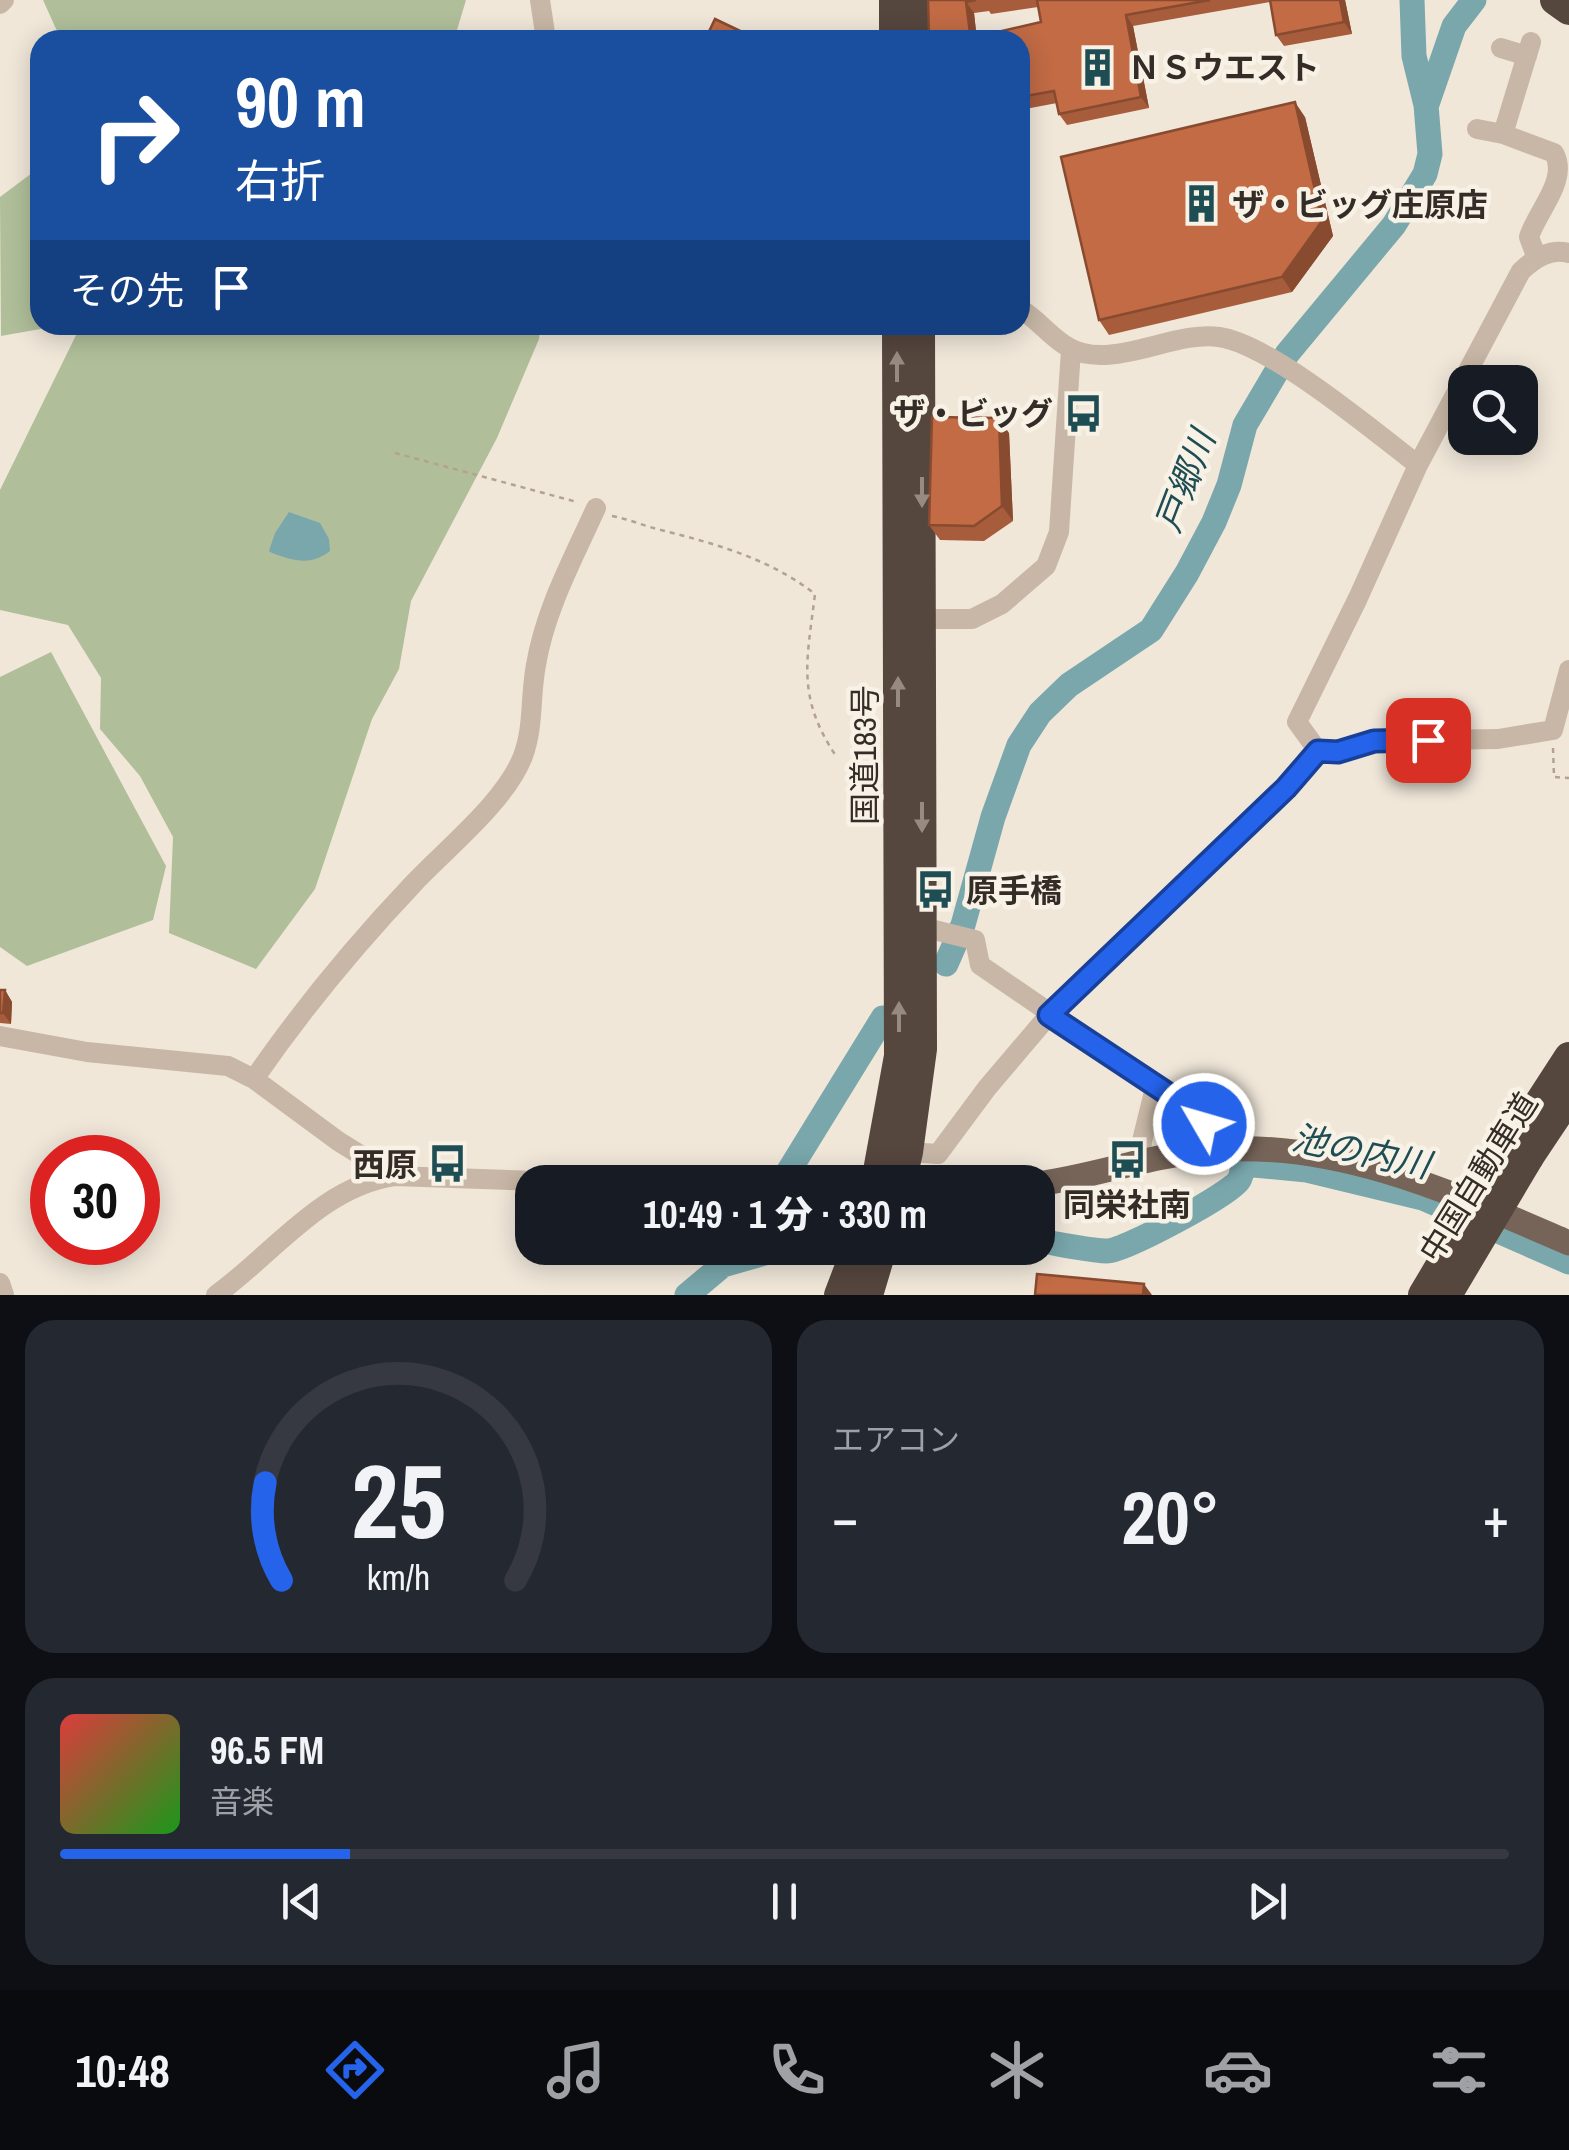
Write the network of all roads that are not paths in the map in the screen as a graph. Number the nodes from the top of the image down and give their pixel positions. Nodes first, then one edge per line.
1 (540, 0) edge
2 (894, 0) edge
3 (916, 0) edge
4 (1555, 0) edge
5 (1569, 10) edge
6 (544, 30) edge
7 (894, 30) edge
8 (917, 30) edge
9 (1501, 48) dead end
10 (1477, 129) dead end
11 (1503, 134) junction
12 (1569, 254) edge
13 (1536, 256) junction
14 (1030, 317) edge
15 (897, 335) edge
16 (920, 335) edge
17 (1071, 350) junction
18 (1418, 466) junction
19 (596, 508) road end
20 (923, 619) junction
21 (1569, 670) edge
22 (1318, 751) junction
23 (922, 927) junction
24 (1049, 1015) junction
25 (0, 1036) edge
26 (1569, 1057) edge
27 (254, 1079) junction
28 (1155, 1088) junction
29 (1569, 1097) edge
30 (1210, 1150) junction
31 (908, 1152) junction
32 (1520, 1153) junction
33 (1140, 1162) junction
34 (879, 1165) edge
35 (905, 1165) edge
36 (394, 1176) junction
37 (515, 1180) edge
38 (1055, 1180) edge
39 (1569, 1243) edge
40 (850, 1265) edge
41 (877, 1265) edge
42 (0, 1282) edge
43 (4, 1295) edge
44 (216, 1295) edge
45 (839, 1295) edge
46 (868, 1295) edge
47 (1423, 1295) edge
48 (1447, 1295) edge

1 - 6 street
2 - 7 highway
3 - 8 highway
4 - 5 highway
9 - 11 street
10 - 11 street
11 - 13 street
12 - 13 street
13 - 18 street
14 - 17 street
34 -> 15 highway, 国道183号
16 -> 20 highway, 国道183号
17 - 18 street
17 - 20 street
18 - 22 street
19 - 27 street
20 -> 23 highway, 国道183号
21 - 22 street
22 - 24 street
23 - 24 street
23 - 31 highway, 国道183号
24 - 28 street
24 - 31 street
25 - 27 street
26 - 32 highway, 中国自動車道
27 - 36 street
28 - 30 street
28 - 33 street
29 - 32 highway, 中国自動車道
30 - 33 main road
30 - 39 main road
31 - 35 highway, 国道183号
32 - 47 highway, 中国自動車道, bridge
32 - 48 highway, 中国自動車道, bridge
33 - 38 main road
36 - 37 street
36 - 44 street
40 - 45 highway
41 - 46 highway
42 - 43 street

